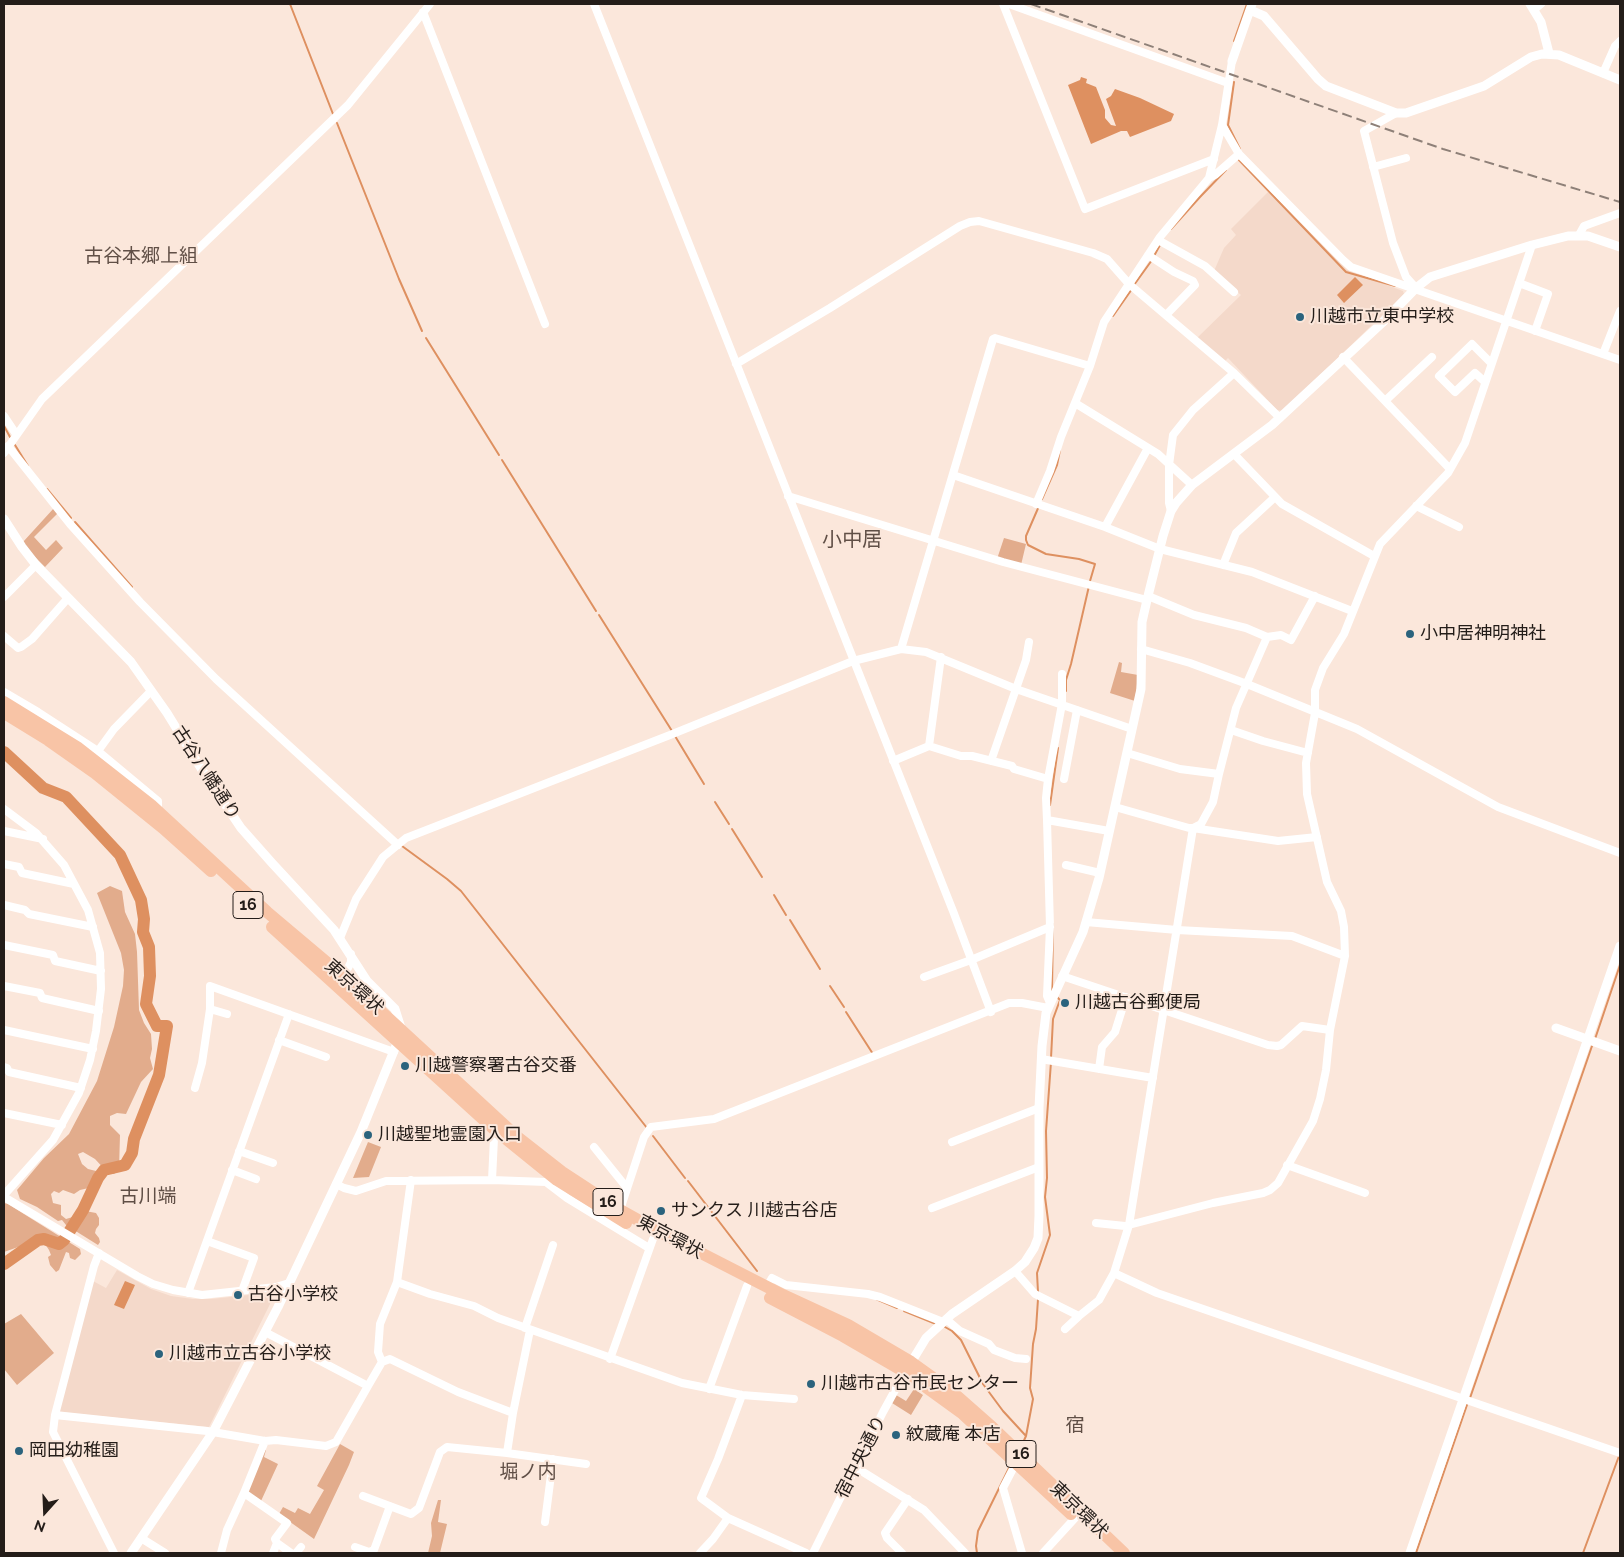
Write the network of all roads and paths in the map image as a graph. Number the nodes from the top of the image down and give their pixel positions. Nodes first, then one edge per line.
1 (430, 4) edge
2 (594, 4) edge
3 (1003, 4) edge
4 (1009, 4) edge
5 (1535, 6) edge
6 (1251, 7) edge
7 (423, 12) junction
8 (1620, 41) edge
9 (1549, 54) junction
10 (1232, 61) joint
11 (1603, 73) junction
12 (1620, 80) edge
13 (1228, 83) junction
14 (1396, 113) junction
15 (1222, 125) junction
16 (1239, 154) junction
17 (1406, 158) dead end
18 (1214, 159) junction
19 (1373, 167) junction
20 (1208, 178) junction
21 (1620, 213) edge
22 (1579, 235) junction
23 (1158, 240) junction
24 (1532, 245) junction
25 (1620, 246) edge
26 (1148, 255) junction
27 (1519, 283) junction
28 (1130, 284) junction
29 (1416, 288) junction
30 (1234, 292) dead end
31 (1620, 311) edge
32 (1166, 314) junction
33 (1505, 322) junction
34 (545, 324) dead end
35 (1534, 331) junction
36 (1603, 354) junction
37 (1343, 357) junction
38 (1432, 357) dead end
39 (1620, 360) edge
40 (1491, 363) junction
41 (736, 364) junction
42 (1090, 366) junction
43 (1234, 373) junction
44 (1485, 382) junction
45 (1385, 401) junction
46 (1075, 403) junction
47 (4, 416) edge
48 (1280, 418) junction
49 (16, 434) junction
50 (1148, 448) junction
51 (6, 450) edge
52 (1234, 454) junction
53 (1169, 465) junction
54 (1450, 469) junction
55 (953, 476) junction
56 (1192, 485) junction
57 (788, 496) junction
58 (1275, 497) junction
59 (1036, 504) junction
60 (1416, 506) junction
61 (1171, 511) junction
62 (4, 519) edge
63 (1105, 527) junction
64 (1459, 527) dead end
65 (934, 540) junction
66 (1160, 549) junction
67 (1374, 556) junction
68 (36, 565) junction
69 (1223, 565) junction
70 (4, 596) edge
71 (1315, 596) junction
72 (68, 598) junction
73 (1148, 598) junction
74 (1352, 610) junction
75 (4, 636) edge
76 (1267, 637) junction
77 (1029, 642) dead end
78 (901, 649) junction
79 (1141, 649) junction
80 (941, 657) junction
81 (853, 661) junction
82 (1062, 674) dead end
83 (1247, 684) junction
84 (1016, 689) junction
85 (152, 691) junction
86 (4, 692) edge
87 (4, 702) edge
88 (1062, 704) junction
89 (1077, 710) junction
90 (1315, 712) junction
91 (4, 714) edge
92 (1132, 729) junction
93 (1231, 730) junction
94 (929, 746) junction
95 (1127, 753) junction
96 (1308, 753) junction
97 (893, 761) junction
98 (991, 761) junction
99 (98, 763) junction
100 (1219, 774) junction
101 (1048, 779) junction
102 (1064, 780) dead end
103 (1115, 807) junction
104 (4, 809) edge
105 (1047, 820) junction
106 (1193, 828) junction
107 (4, 831) edge
108 (1109, 831) junction
109 (1317, 837) junction
110 (43, 839) junction
111 (398, 845) junction
112 (1620, 853) edge
113 (4, 864) edge
114 (1066, 865) dead end
115 (1100, 873) junction
116 (74, 884) junction
117 (4, 905) edge
118 (1086, 922) junction
119 (93, 927) junction
120 (1050, 927) junction
121 (1177, 930) junction
122 (340, 938) junction
123 (4, 945) edge
124 (1620, 946) edge
125 (351, 954) junction
126 (1345, 956) junction
127 (971, 960) junction
128 (101, 971) junction
129 (337, 971) junction
130 (1062, 976) junction
131 (924, 977) dead end
132 (4, 986) edge
133 (1126, 997) junction
134 (1049, 1006) junction
135 (210, 1009) junction
136 (1164, 1010) junction
137 (99, 1011) junction
138 (991, 1012) junction
139 (227, 1014) dead end
140 (288, 1014) junction
141 (1556, 1028) dead end
142 (4, 1030) edge
143 (1330, 1030) junction
144 (279, 1040) junction
145 (1588, 1040) junction
146 (398, 1041) junction
147 (93, 1049) junction
148 (1620, 1051) edge
149 (326, 1057) dead end
150 (1041, 1059) junction
151 (4, 1067) edge
152 (1099, 1069) junction
153 (1153, 1078) junction
154 (81, 1088) junction
155 (195, 1088) dead end
156 (1039, 1108) junction
157 (4, 1112) edge
158 (62, 1125) junction
159 (498, 1132) junction
160 (644, 1137) junction
161 (952, 1142) dead end
162 (594, 1147) dead end
163 (239, 1151) junction
164 (273, 1163) dead end
165 (1287, 1165) junction
166 (1039, 1167) junction
167 (232, 1170) junction
168 (256, 1178) dead end
169 (411, 1180) junction
170 (492, 1180) junction
171 (551, 1181) junction
172 (336, 1184) junction
173 (628, 1188) junction
174 (1365, 1193) dead end
175 (4, 1196) edge
176 (623, 1207) junction
177 (932, 1208) dead end
178 (1096, 1223) dead end
179 (1129, 1225) junction
180 (207, 1241) junction
181 (651, 1243) junction
182 (553, 1245) dead end
183 (100, 1253) junction
184 (1016, 1271) junction
185 (1114, 1273) junction
186 (397, 1282) junction
187 (289, 1283) junction
188 (747, 1286) junction
189 (767, 1287) junction
190 (242, 1291) junction
191 (188, 1293) junction
192 (1079, 1316) junction
193 (945, 1320) junction
194 (527, 1329) junction
195 (1064, 1329) dead end
196 (265, 1332) junction
197 (610, 1358) junction
198 (1026, 1359) dead end
199 (382, 1362) junction
200 (908, 1367) junction
201 (368, 1386) junction
202 (709, 1390) junction
203 (742, 1395) junction
204 (1462, 1398) junction
205 (794, 1399) dead end
206 (512, 1412) junction
207 (55, 1415) junction
208 (213, 1432) junction
209 (265, 1441) junction
210 (507, 1453) junction
211 (1620, 1453) edge
212 (553, 1459) junction
213 (1016, 1463) junction
214 (586, 1464) dead end
215 (855, 1467) junction
216 (244, 1493) junction
217 (363, 1496) dead end
218 (908, 1499) junction
219 (390, 1506) junction
220 (728, 1518) junction
221 (1075, 1518) junction
222 (545, 1522) dead end
223 (142, 1538) junction
224 (277, 1543) junction
225 (355, 1547) dead end
226 (114, 1553) edge
227 (131, 1553) edge
228 (166, 1553) edge
229 (221, 1553) edge
230 (273, 1553) edge
231 (291, 1553) edge
232 (700, 1553) edge
233 (806, 1553) edge
234 (813, 1553) edge
235 (902, 1553) edge
236 (965, 1553) edge
237 (1022, 1553) edge
238 (1043, 1553) edge
239 (1113, 1553) edge
240 (1124, 1553) edge
241 (1410, 1553) edge

1 - 7 street
2 - 41 street
3 - 18 street
4 - 13 street
5 - 9 street
6 - 10 street
6 - 14 street
7 - 34 street
7 - 49 street
8 - 11 street
9 - 11 street
9 - 14 street
10 - 13 street
11 - 12 street
13 - 15 street
14 - 19 street
15 - 16 street
15 - 18 street
16 - 20 street
16 - 29 street
17 - 19 street
18 - 20 street
19 - 29 street
20 - 23 street
21 - 22 street
22 - 24 street
22 - 25 street
23 - 26 street
23 - 30 street
24 - 27 street
24 - 29 street
26 - 28 street
26 - 32 street
27 - 33 street
27 - 35 street
28 - 32 street
28 - 41 street
28 - 42 street
29 - 33 street
29 - 37 street
31 - 36 street
32 - 43 street
33 - 35 street
33 - 40 street
35 - 36 street
36 - 39 street
37 - 45 street
37 - 48 street
38 - 45 street
40 - 44 street
40 - 44 street
41 - 57 street
42 - 46 street
42 - 55 street
43 - 48 street
43 - 53 street
44 - 54 street
45 - 54 street
46 - 50 street
46 - 59 street
47 - 49 street
48 - 52 street
49 - 51 street
50 - 53 street
50 - 63 street
51 - 111 street
52 - 56 street
52 - 58 street
53 - 56 street
53 - 61 street
54 - 60 street
55 - 59 street
55 - 65 street
56 - 61 street
57 - 65 street
57 - 81 street
58 - 67 street
58 - 69 street
59 - 63 street
60 - 64 street
60 - 67 street
61 - 66 street
62 - 68 street, 古谷八幡通り
63 - 66 street
65 - 73 street
65 - 78 street
66 - 69 street
66 - 73 street
67 - 74 street
68 - 70 street
68 - 72 street, 古谷八幡通り
69 - 71 street
71 - 74 street
71 - 76 street
72 - 75 street
72 - 85 street, 古谷八幡通り
73 - 76 street
73 - 79 street
74 - 90 street
76 - 83 street
77 - 84 street
78 - 80 street
78 - 81 street
79 - 83 street
79 - 92 street
80 - 84 street
80 - 94 street
81 - 97 street
81 - 111 street
82 - 88 street
83 - 90 street
83 - 93 street
84 - 88 street
84 - 98 street
85 - 99 street
85 - 122 street, 古谷八幡通り
86 - 99 street
87 - 99 highway, 東京環状 / 16
88 - 89 street
88 - 101 street
89 - 92 street
89 - 102 street
90 - 96 street
90 - 112 street
91 - 99 highway, 東京環状 / 16
92 - 95 street
93 - 96 street
93 - 100 street
94 - 97 street
94 - 98 street
95 - 100 street
95 - 103 street
96 - 109 street
97 - 127 street
98 - 101 street
99 - 129 highway, 東京環状 / 16
99 - 146 highway, 東京環状 / 16
100 - 106 street
101 - 105 street
103 - 106 street
103 - 108 street
104 - 110 street
105 - 108 street
105 - 120 street
106 - 109 street
106 - 121 street
107 - 110 street
108 - 115 street
109 - 126 street
110 - 116 street
111 - 122 street
113 - 116 street
114 - 115 street
115 - 118 street
116 - 119 street
117 - 119 street
118 - 121 street
118 - 130 street
119 - 128 street
120 - 127 street
120 - 134 street
121 - 126 street
121 - 136 street
122 - 125 street, 古谷八幡通り
123 - 128 street
124 - 145 street
125 - 129 street
125 - 146 street, 古谷八幡通り
126 - 143 street
127 - 131 street
127 - 138 street
128 - 137 street
129 - 146 highway, 東京環状 / 16
130 - 133 street
130 - 134 street
132 - 137 street
133 - 136 street
133 - 152 street
134 - 138 street
134 - 150 street
135 - 139 street
135 - 140 street
135 - 155 street
136 - 143 street
136 - 153 street
137 - 147 street
138 - 160 street
140 - 144 street
140 - 146 street
141 - 145 street
142 - 147 street
143 - 165 street
144 - 149 street
144 - 163 street
145 - 148 street
145 - 204 street
146 - 159 highway, 東京環状 / 16
146 - 172 street
146 - 176 highway, 東京環状 / 16
147 - 154 street
150 - 152 street
150 - 156 street
151 - 154 street
152 - 153 street
153 - 179 street
154 - 158 street
156 - 161 street
156 - 166 street
157 - 158 street
158 - 175 street
159 - 170 street
159 - 171 highway, 東京環状 / 16
160 - 173 street
160 - 176 street
162 - 173 street
163 - 164 street
163 - 167 street
165 - 174 street
165 - 179 street
166 - 177 street
166 - 184 street
167 - 168 street
167 - 180 street
169 - 170 street
169 - 172 street
169 - 186 street
170 - 171 street
171 - 181 highway, 東京環状 / 16
172 - 187 street
173 - 176 street
175 - 183 street
176 - 189 highway, 東京環状 / 16
178 - 179 street
179 - 185 street
180 - 190 street
180 - 191 street
181 - 188 highway, 東京環状 / 16
181 - 197 street
182 - 194 street
183 - 191 street
183 - 207 street
184 - 192 street
184 - 193 street
185 - 192 street
185 - 204 street
186 - 194 street
186 - 199 street
187 - 190 street
187 - 196 street
188 - 200 highway, 東京環状 / 16
188 - 202 street
189 - 193 street
189 - 200 highway, 東京環状 / 16
190 - 191 street
192 - 195 street
193 - 198 street
193 - 200 street
194 - 197 street
194 - 206 street
196 - 201 street
196 - 208 street
197 - 202 street
199 - 201 street
199 - 206 street
200 - 213 highway, 東京環状 / 16
200 - 215 street, 宿中央通り
200 - 240 highway, 東京環状 / 16
201 - 209 street
202 - 203 street
203 - 205 street
203 - 220 street
204 - 211 street
204 - 241 street
206 - 210 street
207 - 208 street
207 - 226 street
208 - 209 street
208 - 223 street
209 - 216 street
210 - 212 street
210 - 219 street
212 - 214 street
212 - 222 street
213 - 221 highway, 東京環状 / 16
213 - 237 street
215 - 218 street
215 - 234 street, 宿中央通り
216 - 224 street
216 - 229 street
217 - 219 street
218 - 235 street
218 - 236 street
219 - 225 street
220 - 232 street
220 - 233 street
221 - 238 street
221 - 239 highway, 東京環状 / 16
223 - 227 street
223 - 228 street
224 - 230 street
224 - 231 street

